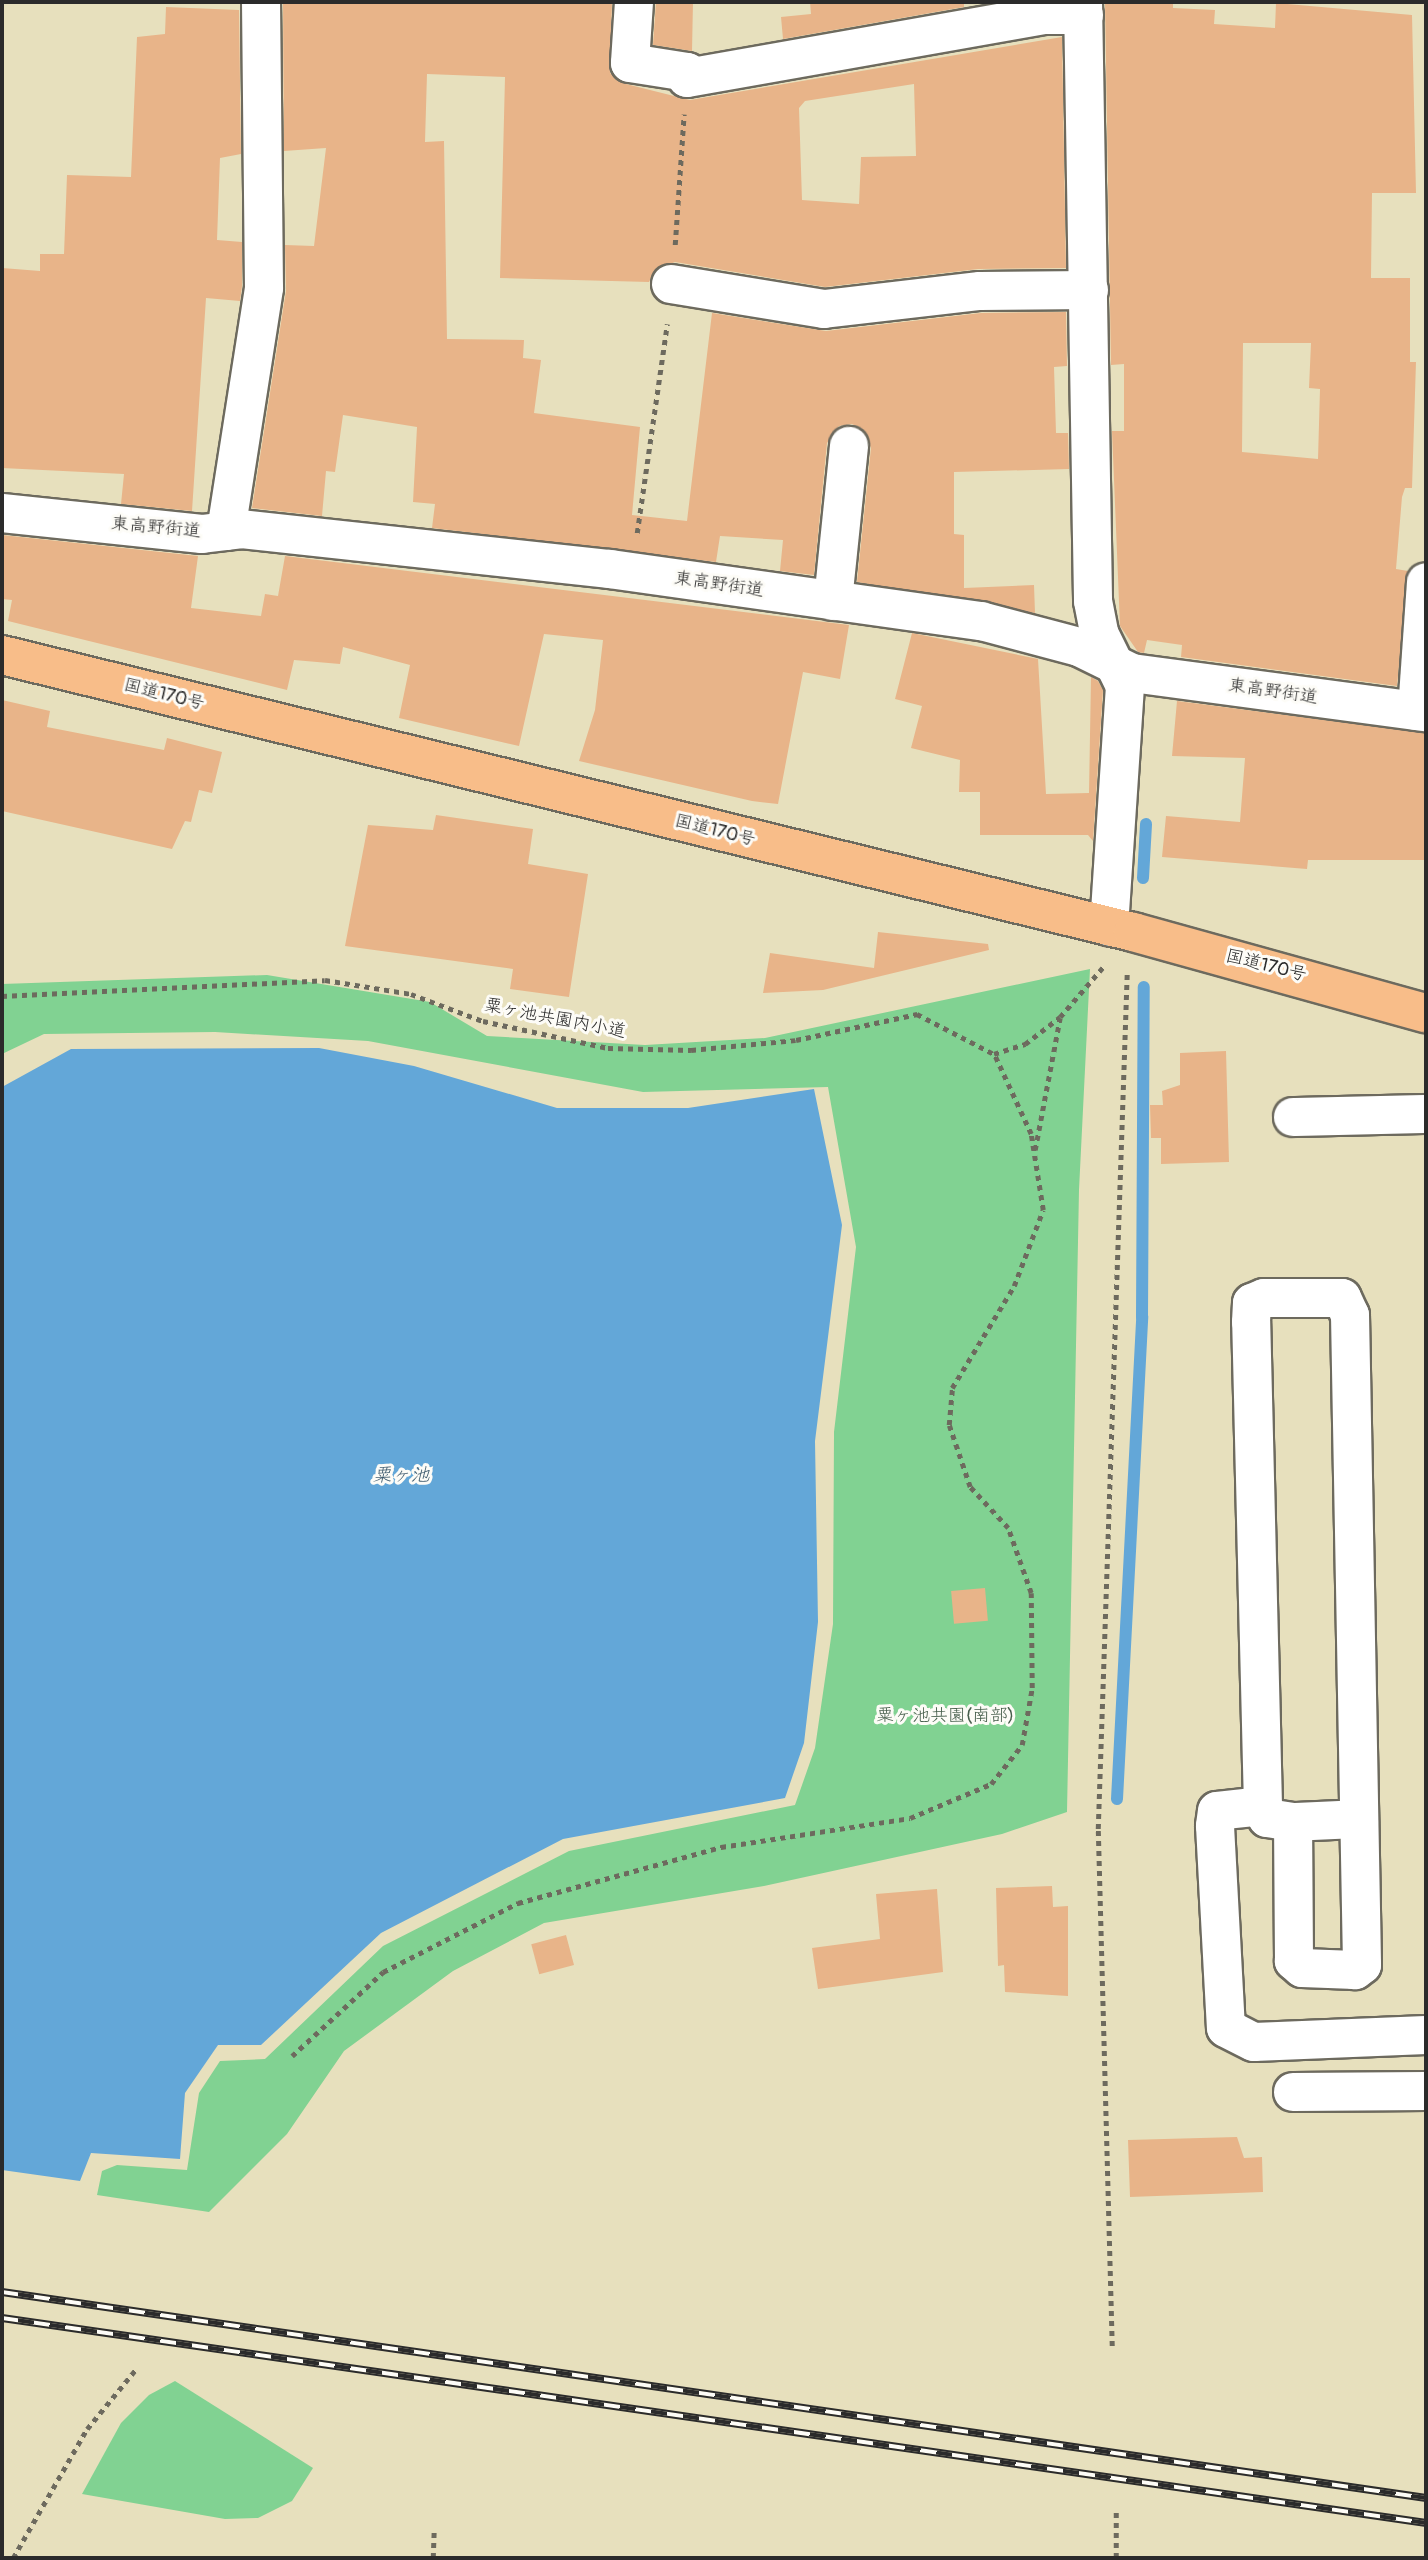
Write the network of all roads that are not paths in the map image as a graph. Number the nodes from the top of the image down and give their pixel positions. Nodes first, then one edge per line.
1 (261, 2) edge
2 (634, 2) edge
3 (1083, 9) edge
4 (671, 284) dead end
5 (1089, 290) junction
6 (849, 446) dead end
7 (2, 513) edge
8 (226, 531) junction
9 (1426, 582) edge
10 (833, 601) junction
11 (2, 655) edge
12 (1116, 665) junction
13 (1421, 712) edge
14 (1121, 929) junction
15 (1426, 1013) edge
16 (1426, 1114) edge
17 (1293, 1117) dead end
18 (1278, 1814) junction
19 (1359, 1819) junction
20 (1426, 2035) edge
21 (1426, 2091) edge
22 (1293, 2092) dead end

1 - 8 street
2 - 3 street
3 - 5 street
4 - 5 street
5 - 12 street
6 - 10 street
7 - 8 street, 東高野街道
8 - 10 street, 東高野街道
9 - 13 street
10 - 12 street, 東高野街道
11 - 14 highway, 国道170号
12 - 13 street, 東高野街道
12 - 14 street
14 - 15 highway, 国道170号
16 - 17 street
18 - 19 street
18 - 19 street
18 - 19 street
18 - 20 street
21 - 22 street

